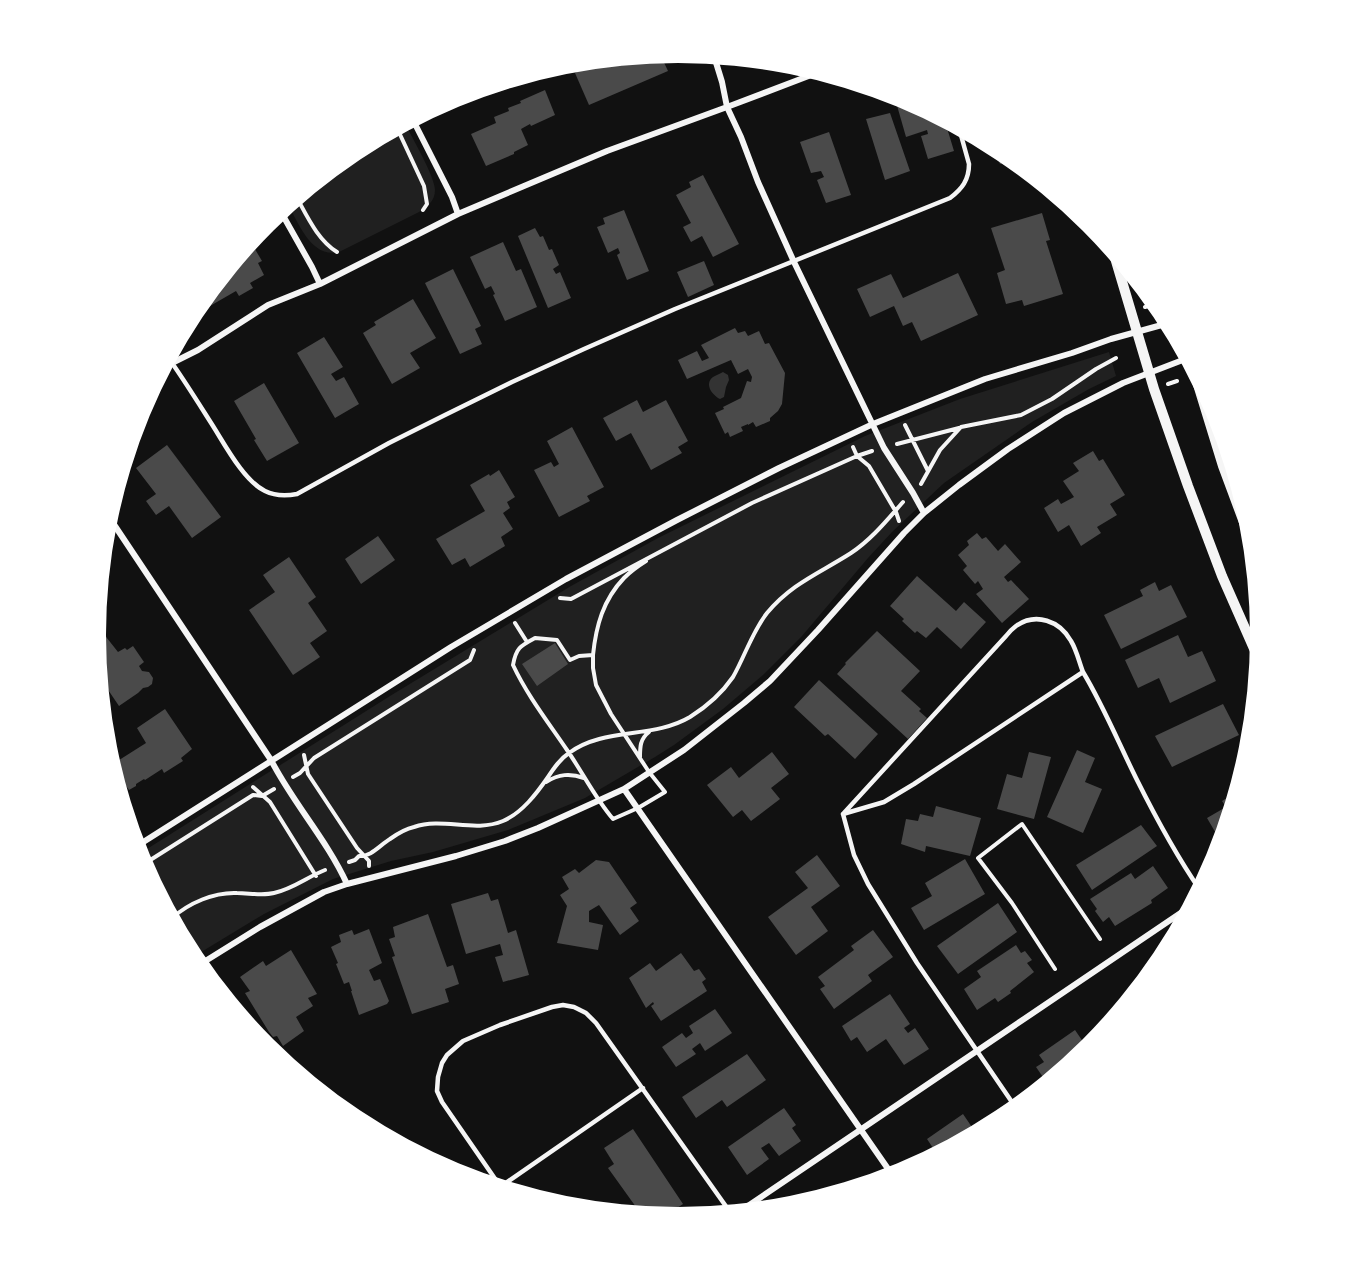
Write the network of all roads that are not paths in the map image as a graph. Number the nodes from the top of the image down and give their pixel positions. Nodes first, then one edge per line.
1 (716, 64) edge
2 (805, 77) edge
3 (726, 107) junction
4 (417, 127) edge
5 (962, 139) edge
6 (458, 214) junction
7 (285, 220) edge
8 (794, 262) junction
9 (1119, 270) edge
10 (320, 284) junction
11 (1160, 326) edge
12 (1137, 333) junction
13 (177, 361) edge
14 (1180, 361) edge
15 (174, 366) edge
16 (1149, 373) junction
17 (873, 424) junction
18 (1211, 426) edge
19 (1231, 489) edge
20 (924, 513) junction
21 (116, 528) edge
22 (1250, 641) edge
23 (1083, 672) junction
24 (270, 760) junction
25 (624, 789) junction
26 (843, 814) junction
27 (145, 841) edge
28 (1195, 882) edge
29 (347, 884) junction
30 (1177, 916) edge
31 (208, 960) edge
32 (976, 1052) junction
33 (643, 1088) junction
34 (1011, 1101) edge
35 (861, 1128) junction
36 (887, 1167) edge
37 (492, 1176) edge
38 (508, 1181) edge
39 (754, 1202) edge
40 (725, 1205) edge

1 - 3 street
2 - 3 street
3 - 6 street
3 - 8 street
4 - 6 street
5 - 8 lane
6 - 10 street
7 - 10 street
8 - 15 lane
8 - 17 street
9 - 12 street
10 - 13 street
11 - 12 street
12 - 16 street
12 - 17 street
14 - 16 street
16 - 20 street
16 - 22 street
17 - 20 street
17 - 24 street
18 - 19 street
20 - 25 street
21 - 24 street
23 - 26 lane
23 - 26 lane
23 - 28 lane
24 - 27 street
24 - 29 street
25 - 29 street
25 - 35 street
26 - 32 lane
29 - 31 street
30 - 32 street
32 - 34 lane
32 - 35 street
33 - 37 lane
33 - 38 lane
33 - 40 lane
35 - 36 street
35 - 39 street

